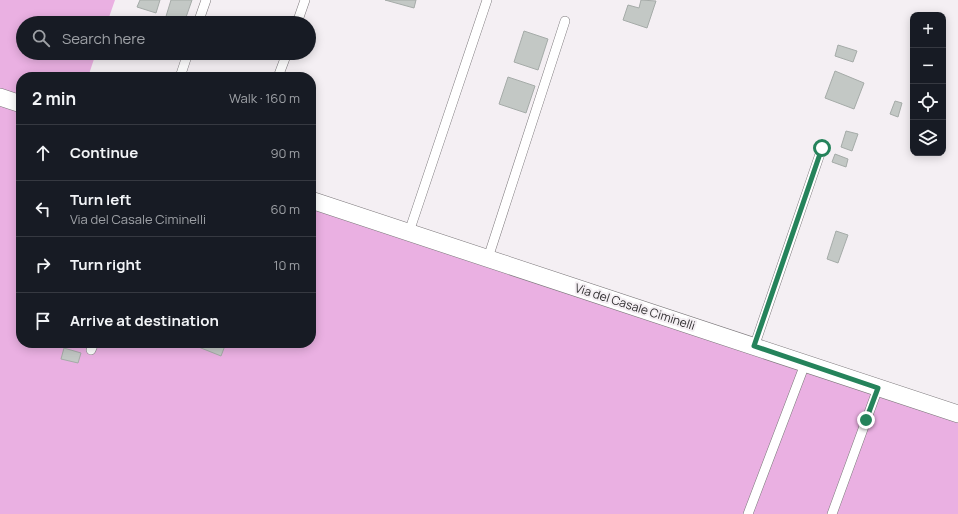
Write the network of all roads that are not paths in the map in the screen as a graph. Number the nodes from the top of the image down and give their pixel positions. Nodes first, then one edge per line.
1 (206, 0) edge
2 (305, 0) edge
3 (487, 0) edge
4 (200, 16) edge
5 (299, 16) edge
6 (565, 21) dead end
7 (186, 60) edge
8 (284, 60) edge
9 (182, 72) edge
10 (280, 72) edge
11 (0, 97) edge
12 (16, 102) edge
13 (822, 148) dead end
14 (316, 202) edge
15 (409, 232) junction
16 (488, 258) junction
17 (754, 346) junction
18 (805, 364) junction
19 (878, 388) junction
20 (958, 414) edge
21 (748, 514) edge
22 (832, 514) edge

1 - 4 lane
2 - 5 lane
3 - 15 lane
6 - 16 lane
7 - 9 lane
8 - 10 lane
11 - 12 street
13 - 17 lane
14 - 15 street, Via del Casale Ciminelli
15 - 16 street, Via del Casale Ciminelli
16 - 17 street, Via del Casale Ciminelli
17 - 18 street, Via del Casale Ciminelli
18 - 19 street, Via del Casale Ciminelli
18 - 21 lane
19 - 20 street, Via del Casale Ciminelli
19 - 22 lane

